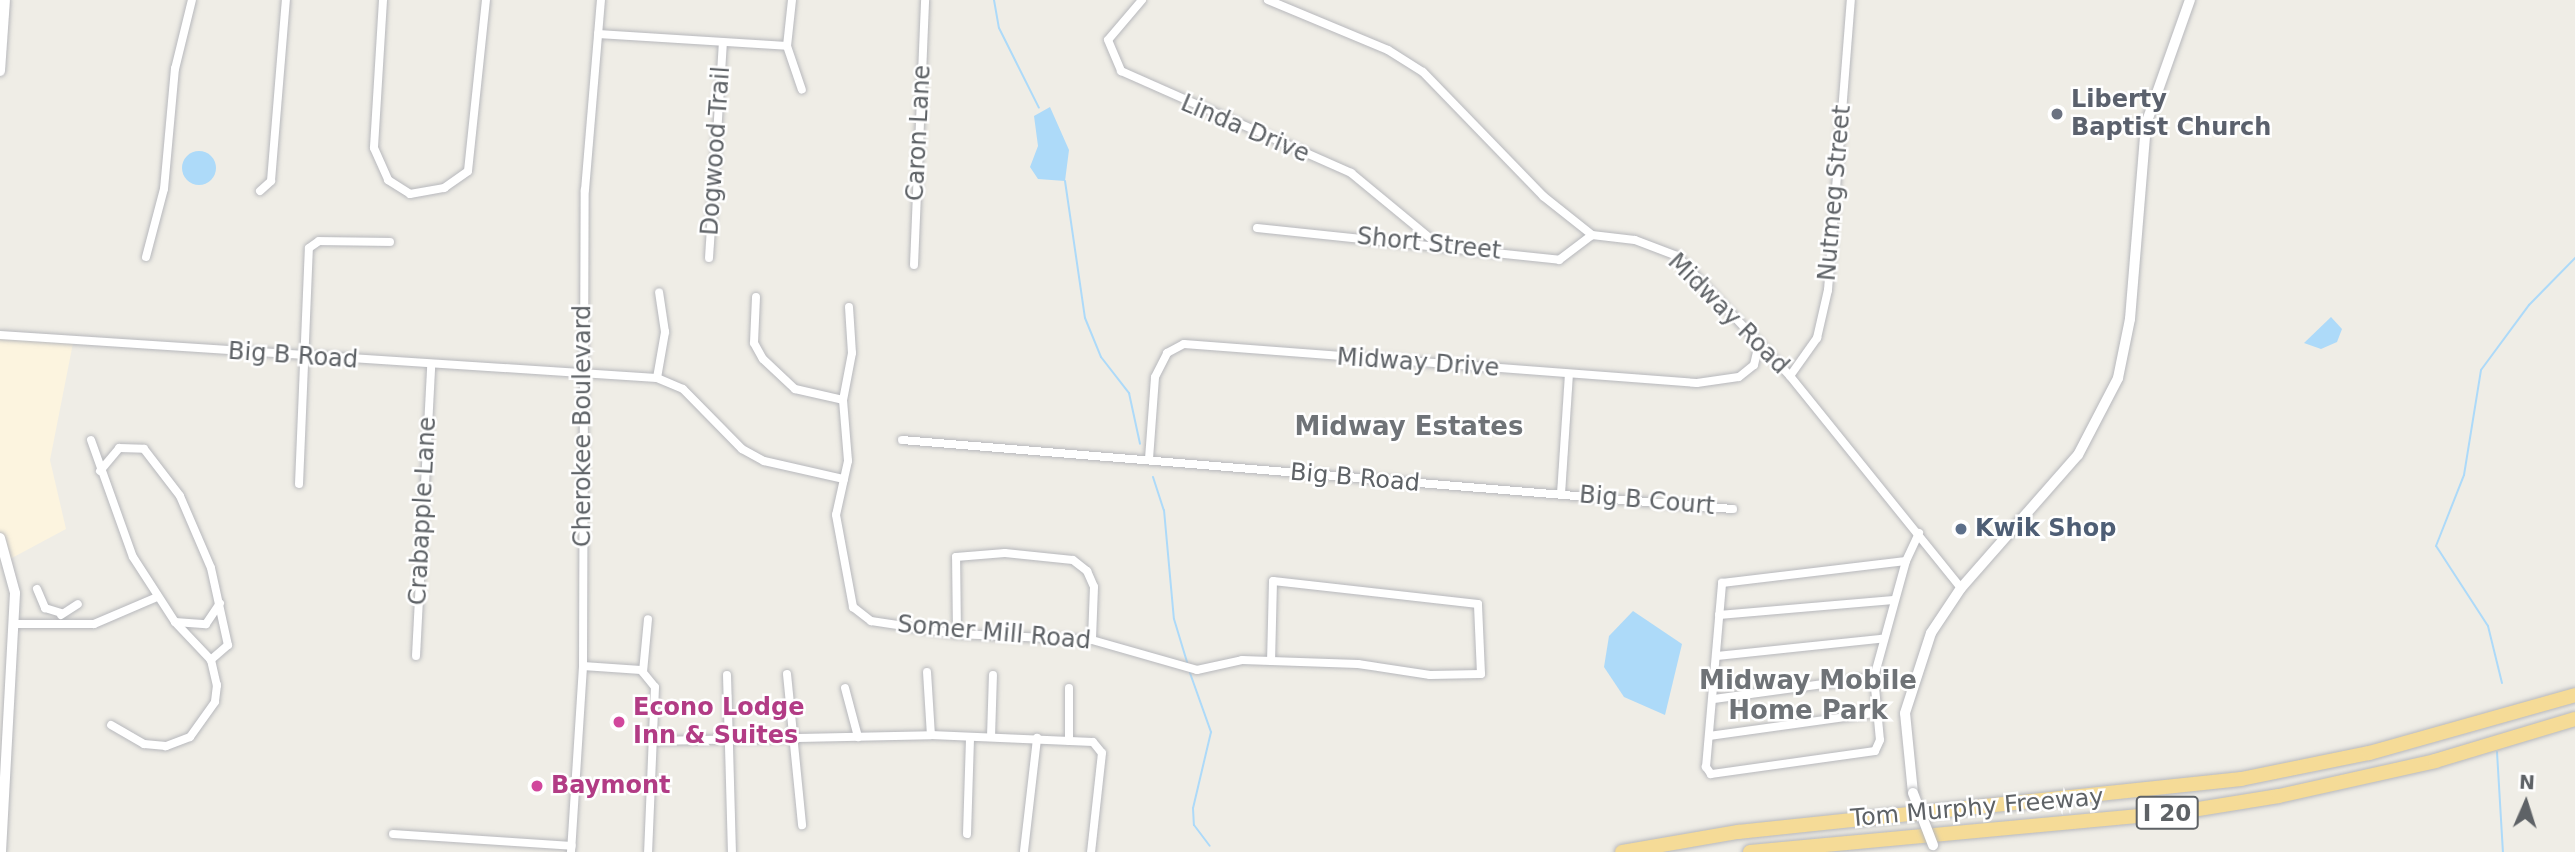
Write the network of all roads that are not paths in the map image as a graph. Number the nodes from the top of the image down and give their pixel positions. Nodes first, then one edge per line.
1 (5, 0) edge
2 (192, 0) edge
3 (286, 0) edge
4 (383, 0) edge
5 (486, 0) edge
6 (601, 0) edge
7 (792, 0) edge
8 (925, 0) edge
9 (1142, 0) edge
10 (1268, 0) edge
11 (1851, 0) edge
12 (2190, 0) edge
13 (598, 34) junction
14 (723, 43) junction
15 (787, 46) junction
16 (0, 71) edge
17 (802, 90) dead end
18 (260, 191) dead end
19 (1257, 228) dead end
20 (1592, 235) junction
21 (390, 242) dead end
22 (1436, 243) junction
23 (146, 257) dead end
24 (709, 258) dead end
25 (914, 265) dead end
26 (659, 292) dead end
27 (756, 297) dead end
28 (849, 307) dead end
29 (0, 335) edge
30 (1759, 344) junction
31 (300, 356) junction
32 (431, 366) junction
33 (1569, 374) junction
34 (585, 376) junction
35 (1790, 376) junction
36 (657, 378) junction
37 (843, 400) junction
38 (91, 440) dead end
39 (902, 440) dead end
40 (1149, 459) junction
41 (100, 471) junction
42 (844, 479) junction
43 (299, 484) dead end
44 (1561, 494) junction
45 (1733, 509) dead end
46 (1919, 533) junction
47 (0, 538) edge
48 (1906, 561) junction
49 (1961, 588) junction
50 (37, 589) dead end
51 (157, 597) junction
52 (1893, 600) junction
53 (220, 603) junction
54 (78, 604) dead end
55 (61, 613) junction
56 (1719, 615) junction
57 (648, 620) dead end
58 (14, 622) junction
59 (175, 622) junction
60 (60, 625) junction
61 (957, 634) junction
62 (1880, 639) junction
63 (1093, 640) junction
64 (416, 656) dead end
65 (1717, 656) junction
66 (211, 660) junction
67 (1271, 661) junction
68 (583, 666) junction
69 (643, 672) junction
70 (927, 672) dead end
71 (787, 674) dead end
72 (727, 675) dead end
73 (993, 675) dead end
74 (1874, 677) junction
75 (845, 688) dead end
76 (1069, 688) dead end
77 (2575, 695) edge
78 (1714, 699) junction
79 (1875, 713) junction
80 (2575, 719) edge
81 (111, 725) dead end
82 (931, 735) junction
83 (1709, 736) junction
84 (858, 737) junction
85 (970, 737) junction
86 (991, 737) junction
87 (795, 738) junction
88 (1037, 738) junction
89 (654, 741) junction
90 (1069, 741) junction
91 (729, 742) junction
92 (802, 825) dead end
93 (393, 834) dead end
94 (967, 834) dead end
95 (572, 849) edge
96 (1024, 851) edge
97 (1, 852) edge
98 (648, 852) edge
99 (732, 852) edge
100 (1091, 852) edge
101 (1622, 852) edge
102 (1749, 852) edge
103 (1938, 852) edge

1 - 16 street
2 - 23 street
3 - 18 street
4 - 5 street
6 - 13 street, Cherokee Boulevard
7 - 15 street
8 - 25 street, Caron Lane
9 - 22 street, Linda Drive
10 - 20 street
11 - 35 street, Nutmeg Street
12 - 49 street
13 - 14 street
13 - 34 street, Cherokee Boulevard
14 - 15 street
14 - 24 street, Dogwood Trail
15 - 17 street
19 - 22 street, Short Street
20 - 22 street, Short Street
20 - 30 street, Midway Road
21 - 31 street
26 - 36 street
27 - 37 street
28 - 37 street, Somer Mill Road
29 - 31 street, Big B Road
30 - 33 street, Midway Drive
30 - 35 street, Midway Road
31 - 32 street, Big B Road
31 - 43 street
32 - 34 street, Big B Road
32 - 64 street, Crabapple Lane
33 - 40 street, Midway Drive
33 - 44 street
34 - 36 street, Big B Road
34 - 68 street, Cherokee Boulevard
35 - 46 street, Midway Road
36 - 42 street
37 - 42 street, Somer Mill Road
38 - 41 street
39 - 40 street, Big B Road
40 - 44 street, Big B Road
41 - 51 street
41 - 53 street
42 - 61 street, Somer Mill Road
44 - 45 street, Big B Court
46 - 48 street
46 - 49 street, Midway Road
47 - 58 street
48 - 52 street
48 - 56 street
49 - 103 street, bridge
50 - 55 street
51 - 59 street
51 - 60 street
52 - 56 street
52 - 62 street
53 - 59 street
53 - 66 street
54 - 55 street
55 - 60 street
56 - 65 street
57 - 69 street
58 - 60 street
58 - 97 street
59 - 66 street
61 - 63 street, Somer Mill Road
61 - 63 street
62 - 65 street
62 - 74 street
63 - 67 street, Somer Mill Road
65 - 78 street
66 - 81 street
67 - 67 street, Somer Mill Road
68 - 69 street
68 - 95 street, Cherokee Boulevard
69 - 89 street
70 - 82 street
71 - 87 street
72 - 91 street
73 - 86 street
74 - 78 street
74 - 79 street
75 - 84 street
76 - 90 street
77 - 101 highway, Tom Murphy Freeway / I 20
78 - 83 street
79 - 83 street
79 - 83 street
80 - 102 highway, Tom Murphy Freeway / I 20
82 - 84 street
82 - 85 street
84 - 87 street
85 - 86 street
85 - 94 street
86 - 88 street
87 - 91 street
87 - 92 street
88 - 90 street
88 - 96 street
89 - 91 street
89 - 98 street
90 - 100 street
91 - 99 street
93 - 95 street

